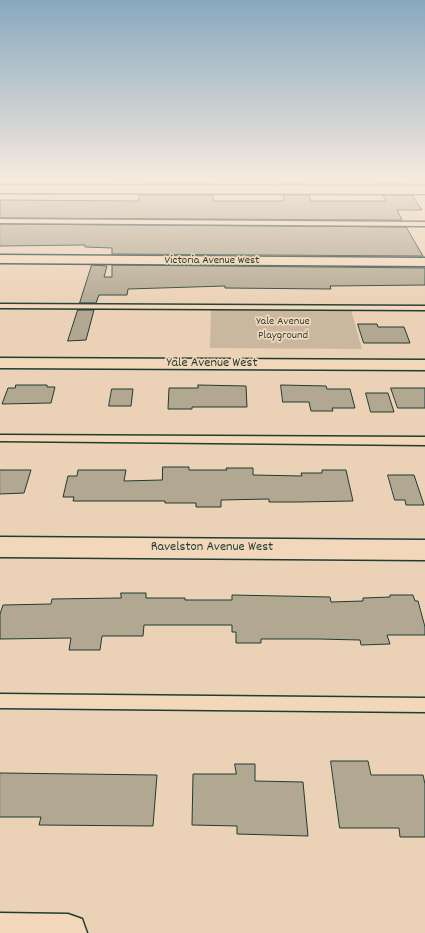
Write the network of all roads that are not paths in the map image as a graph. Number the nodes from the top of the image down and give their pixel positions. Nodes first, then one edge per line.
1 (76, 222) edge
2 (425, 224) edge
3 (0, 260) edge
4 (425, 262) edge
5 (0, 306) edge
6 (425, 308) edge
7 (0, 364) edge
8 (425, 365) edge
9 (0, 438) edge
10 (425, 441) edge
11 (0, 547) edge
12 (425, 550) edge
13 (0, 701) edge
14 (425, 705) edge
15 (0, 932) edge
16 (68, 933) edge

1 - 2 lane
3 - 4 street, Victoria Avenue West
5 - 6 lane
7 - 8 street, Yale Avenue West
9 - 10 lane
11 - 12 street, Ravelston Avenue West
13 - 14 lane
15 - 16 street

